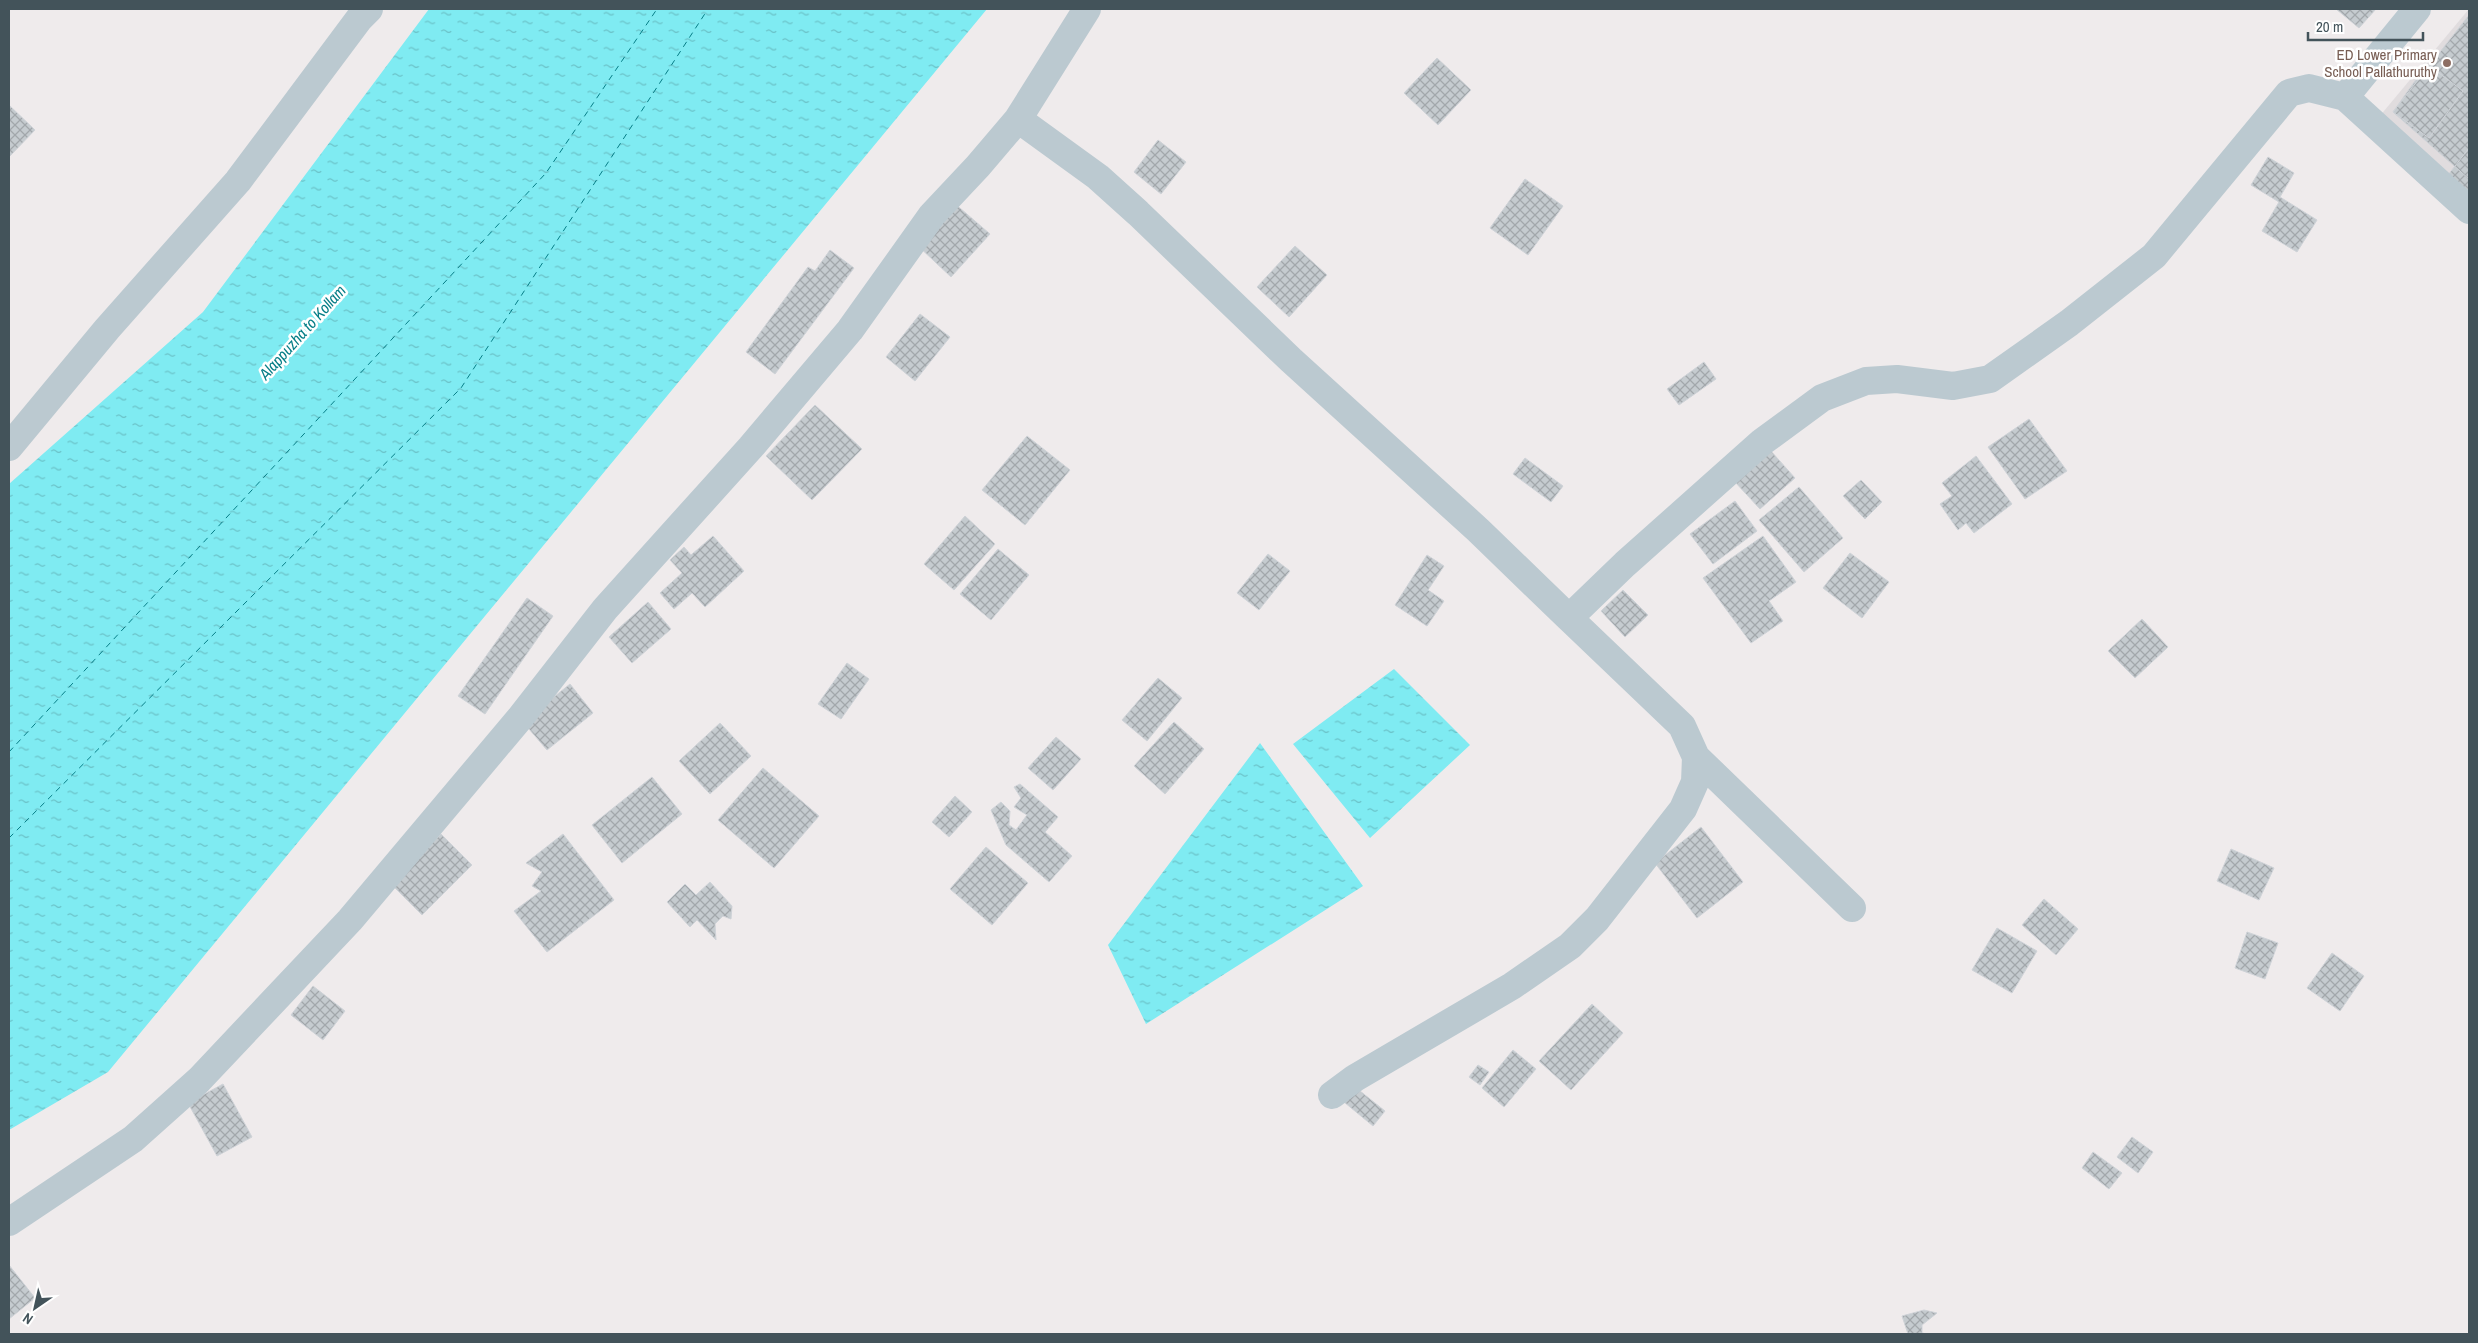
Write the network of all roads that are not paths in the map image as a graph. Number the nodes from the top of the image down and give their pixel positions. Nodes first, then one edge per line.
1 (370, 9) edge
2 (1087, 9) edge
3 (2417, 9) edge
4 (2345, 96) junction
5 (1018, 119) junction
6 (2469, 210) edge
7 (9, 447) edge
8 (1569, 618) junction
9 (1696, 757) junction
10 (1852, 908) dead end
11 (1332, 1095) dead end
12 (9, 1222) edge

1 - 7 street
2 - 5 street
3 - 4 street
4 - 6 street
4 - 8 street
5 - 8 street
5 - 12 street
8 - 9 street
9 - 10 street
9 - 11 street

